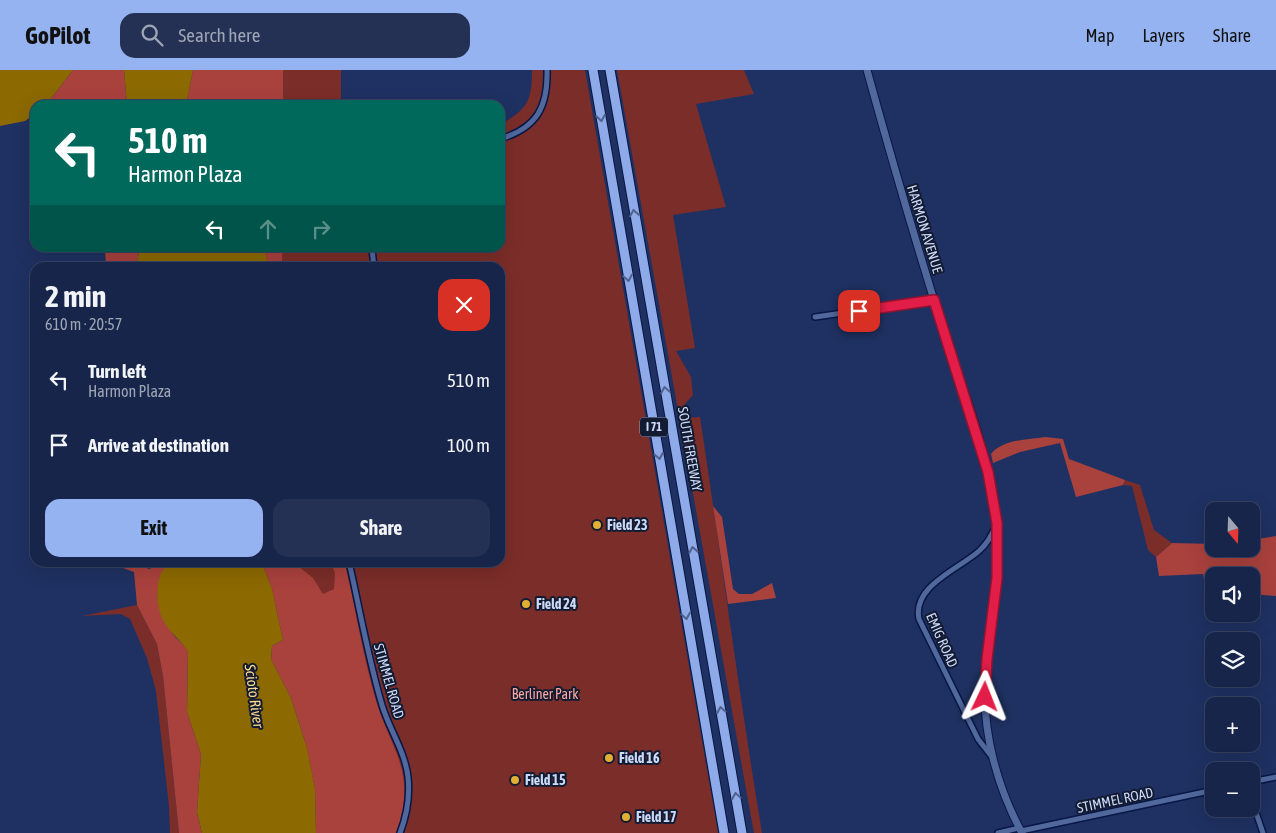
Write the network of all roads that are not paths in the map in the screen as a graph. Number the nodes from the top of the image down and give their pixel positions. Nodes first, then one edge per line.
1 (547, 70) edge
2 (593, 70) edge
3 (610, 70) edge
4 (867, 70) edge
5 (505, 138) edge
6 (934, 300) junction
7 (814, 317) dead end
8 (997, 523) junction
9 (350, 567) edge
10 (992, 757) junction
11 (1276, 777) edge
12 (1260, 780) edge
13 (1205, 792) edge
14 (1258, 817) edge
15 (1020, 831) edge
16 (400, 833) edge
17 (724, 833) edge
18 (742, 833) edge
19 (998, 833) edge
20 (1263, 833) edge

1 - 5 street
2 -> 17 highway, I 71
18 -> 3 highway, SOUTH FREEWAY / I 71
4 - 6 main road, HARMON AVENUE
6 - 7 street
6 - 8 main road, HARMON AVENUE
8 - 10 main road, HARMON AVENUE
8 - 10 street, EMIG ROAD
9 - 16 street, STIMMEL ROAD
10 - 15 main road, HARMON AVENUE
11 - 12 street
13 - 15 street, STIMMEL ROAD
14 - 20 street
15 - 19 street, STIMMEL ROAD

